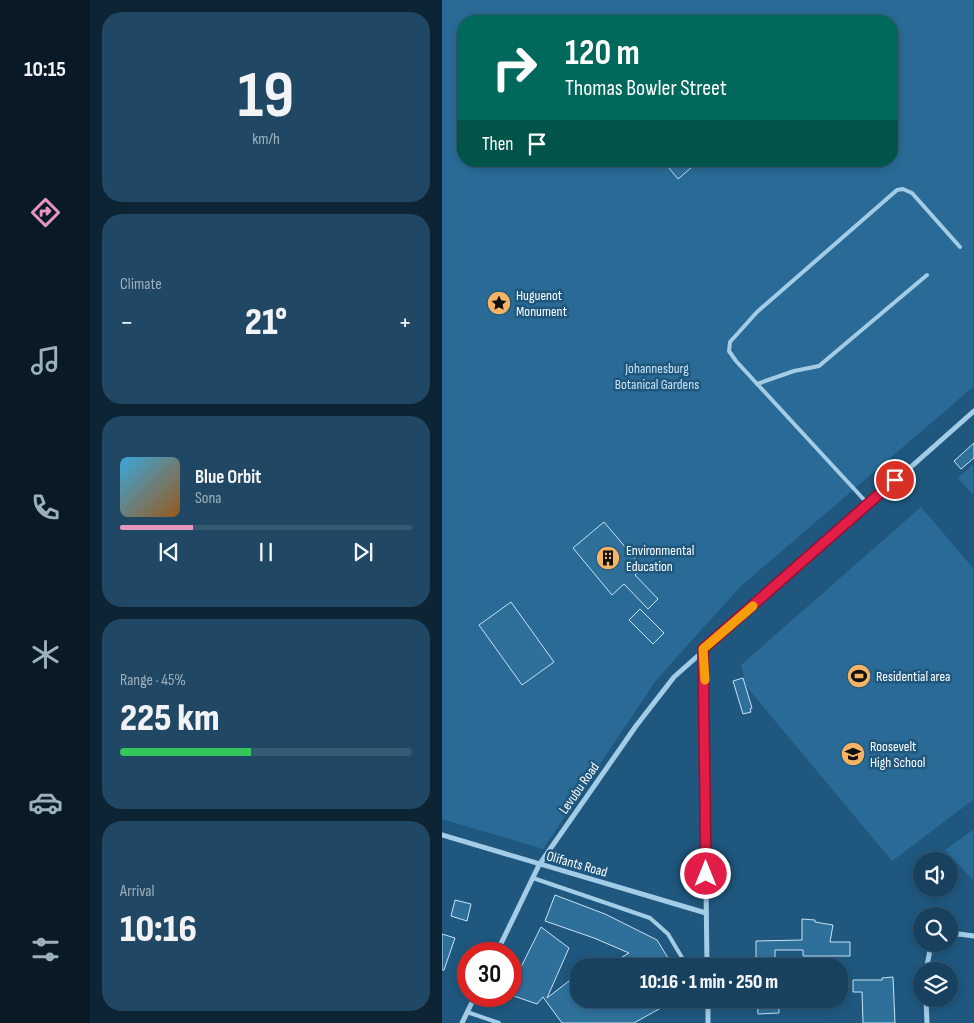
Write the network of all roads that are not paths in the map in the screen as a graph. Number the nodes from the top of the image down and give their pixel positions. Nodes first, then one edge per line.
1 (960, 247) dead end
2 (928, 275) dead end
3 (757, 384) junction
4 (974, 410) edge
5 (868, 504) junction
6 (703, 649) junction
7 (442, 835) edge
8 (539, 865) junction
9 (533, 878) junction
10 (706, 912) junction
11 (958, 934) edge
12 (974, 936) edge
13 (502, 942) edge
14 (682, 958) edge
15 (707, 958) edge
16 (470, 1007) edge
17 (926, 1007) edge
18 (707, 1008) edge
19 (467, 1012) junction
20 (462, 1023) edge
21 (499, 1023) edge
22 (708, 1023) edge
23 (927, 1023) edge

1 - 3 lane
2 - 3 lane
3 - 5 lane
4 - 5 street, Levubu Road
5 - 6 street, Levubu Road
6 - 8 street, Levubu Road
6 - 10 street
7 - 8 street, Olifants Road
8 - 9 street, Levubu Road
8 - 10 street, Olifants Road
9 - 13 street, Levubu Road
9 - 14 lane
10 - 15 street
11 - 12 street
16 - 19 street
17 - 23 street
18 - 22 street
19 - 20 street
19 - 21 lane

